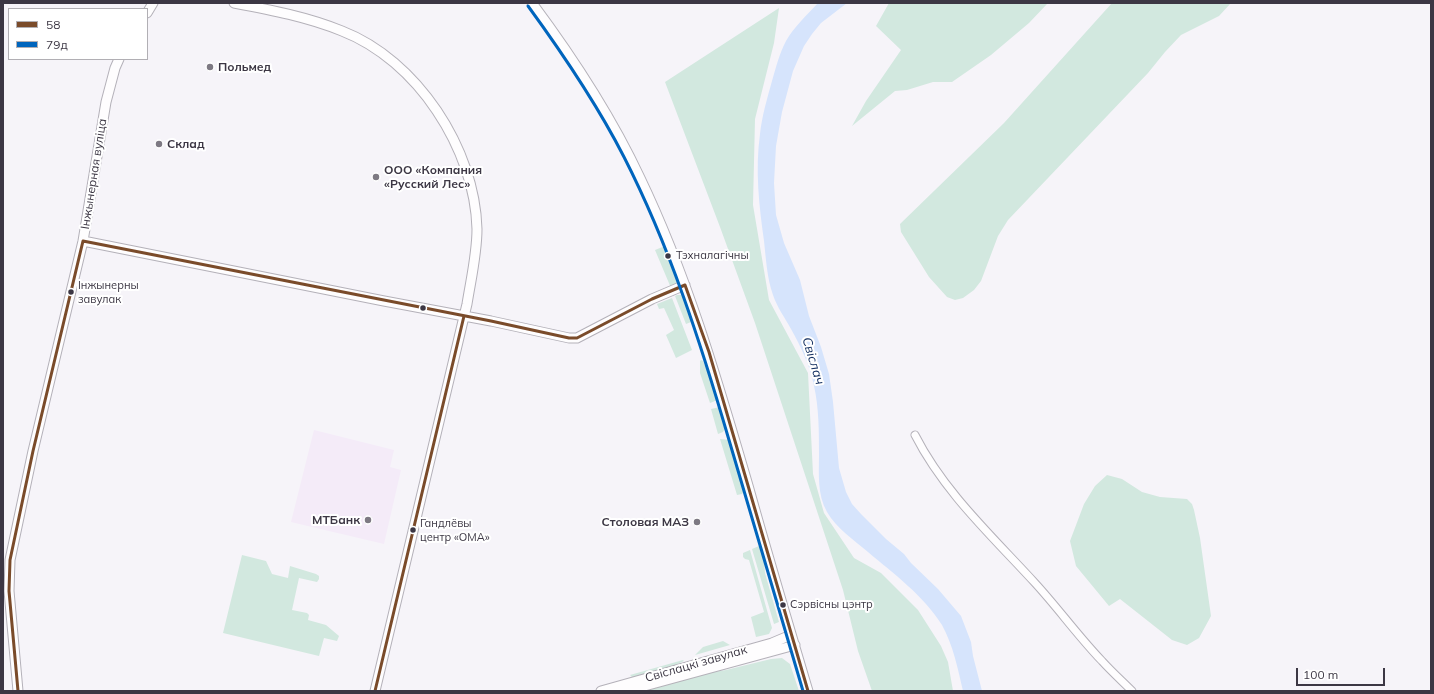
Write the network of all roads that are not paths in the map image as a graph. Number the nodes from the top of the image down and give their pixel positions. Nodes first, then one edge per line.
1 (234, 3) edge
2 (532, 3) edge
3 (119, 60) edge
4 (83, 241) junction
5 (685, 284) junction
6 (464, 316) junction
7 (915, 435) dead end
8 (791, 635) junction
9 (794, 645) junction
10 (18, 691) edge
11 (375, 691) edge
12 (601, 691) edge
13 (626, 691) edge
14 (808, 691) edge
15 (1132, 691) edge

1 - 6 street
2 - 5 street
3 - 4 street, Інжынерная вуліца
4 - 6 street
4 - 10 street, Інжынерная вуліца
5 - 6 street
5 - 8 street
6 - 11 street
7 - 15 street
8 - 9 street
8 - 12 street, Свіслацкі завулак
9 - 13 street, Свіслацкі завулак
9 - 14 street

